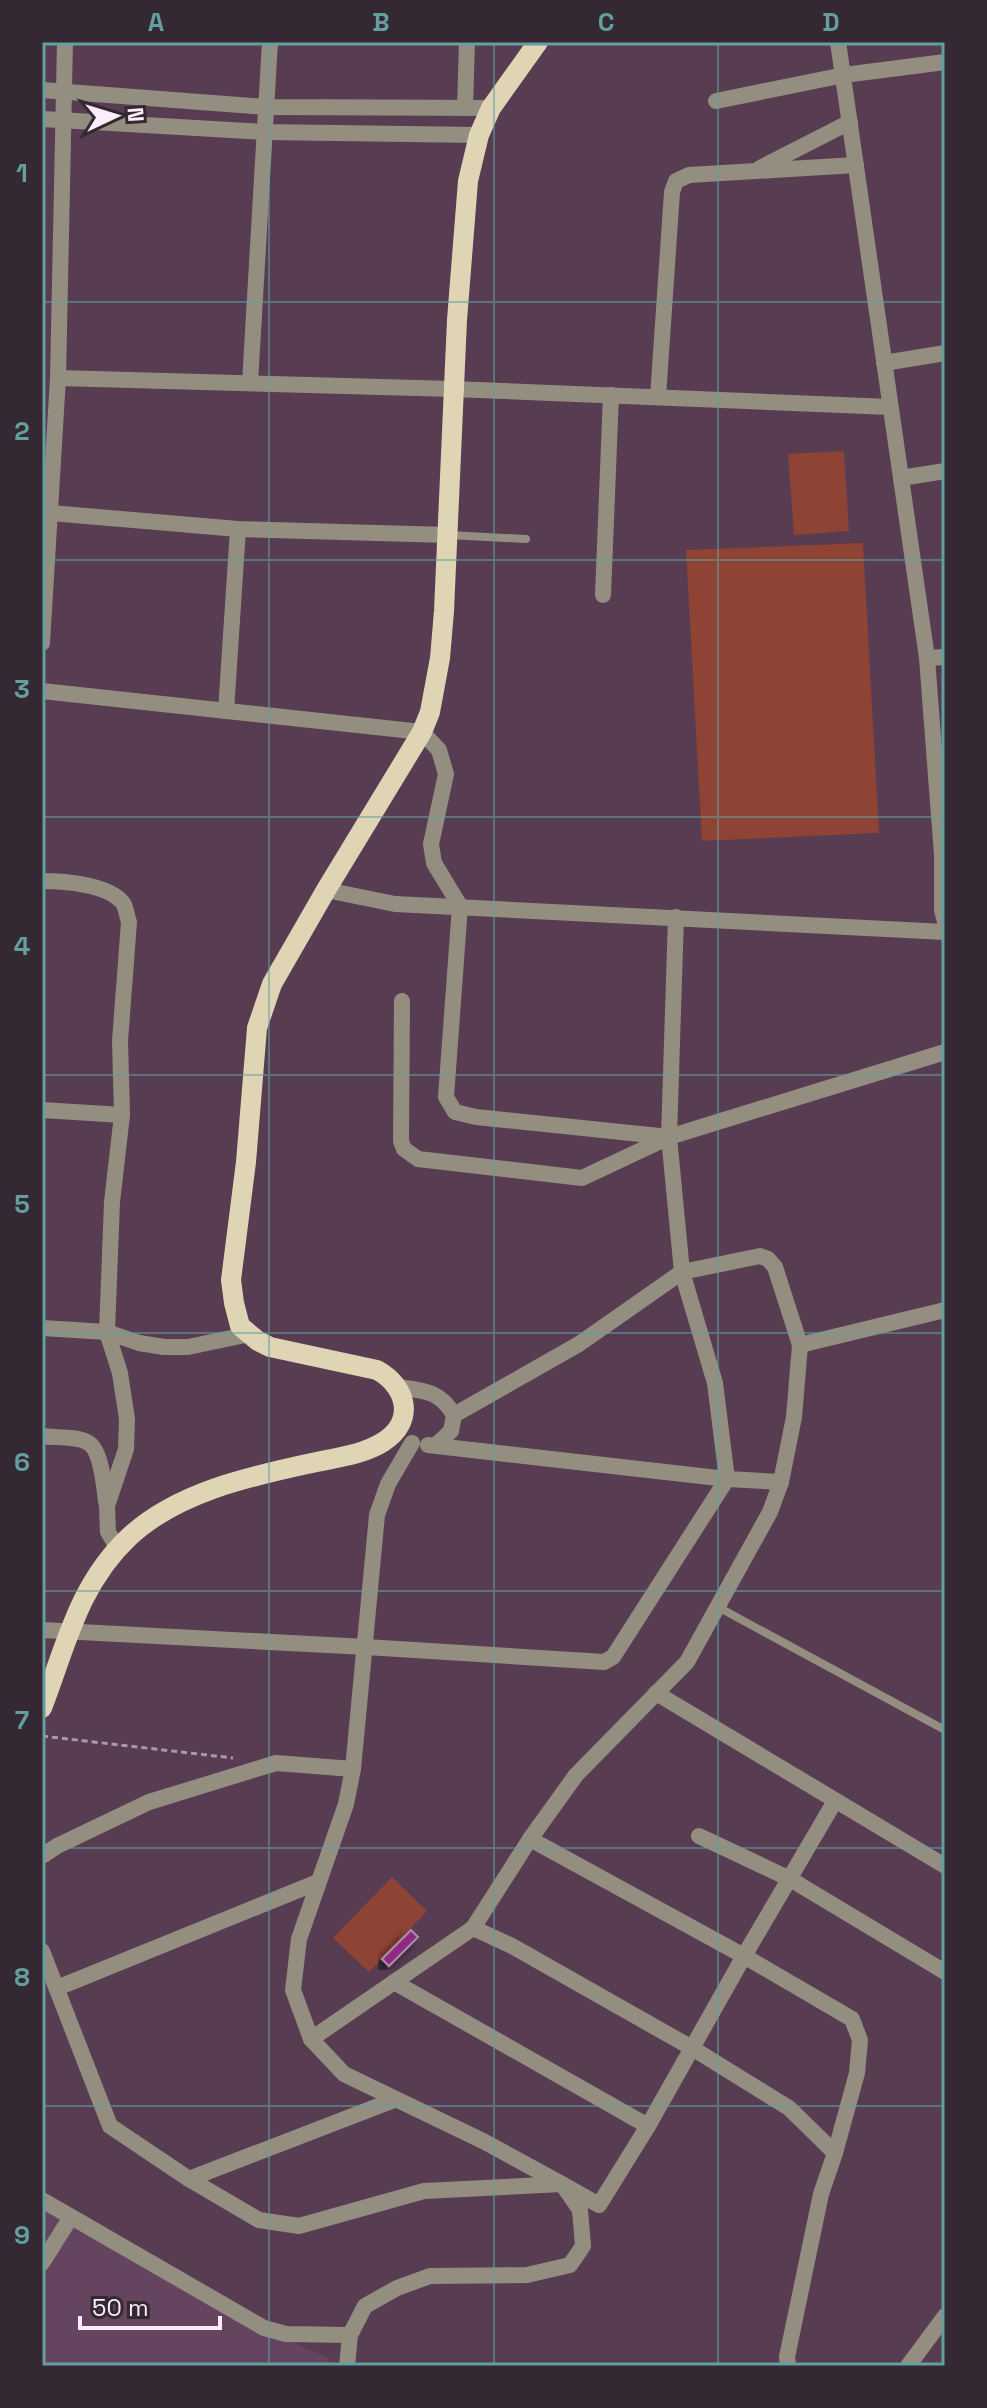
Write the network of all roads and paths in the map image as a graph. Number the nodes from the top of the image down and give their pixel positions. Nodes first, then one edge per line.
1 (65, 42) edge
2 (270, 42) edge
3 (467, 42) edge
4 (538, 42) edge
5 (838, 42) edge
6 (945, 62) edge
7 (844, 75) junction
8 (42, 90) edge
9 (64, 92) junction
10 (716, 101) dead end
11 (266, 107) junction
12 (465, 108) junction
13 (491, 108) junction
14 (42, 119) edge
15 (64, 120) junction
16 (850, 122) junction
17 (264, 132) junction
18 (479, 135) junction
19 (856, 165) junction
20 (751, 172) junction
21 (945, 353) edge
22 (884, 363) junction
23 (58, 378) junction
24 (250, 383) junction
25 (453, 389) junction
26 (611, 395) junction
27 (658, 397) junction
28 (890, 407) junction
29 (945, 471) edge
30 (901, 478) junction
31 (51, 513) junction
32 (238, 529) junction
33 (448, 535) junction
34 (526, 539) dead end
35 (603, 595) dead end
36 (42, 643) edge
37 (945, 657) edge
38 (927, 658) junction
39 (42, 691) edge
40 (226, 711) junction
41 (422, 732) junction
42 (943, 855) edge
43 (42, 881) edge
44 (326, 890) junction
45 (460, 906) junction
46 (676, 917) junction
47 (945, 922) edge
48 (945, 932) edge
49 (402, 1001) dead end
50 (945, 1052) edge
51 (42, 1110) edge
52 (122, 1115) junction
53 (669, 1137) junction
54 (682, 1272) junction
55 (945, 1310) edge
56 (42, 1328) edge
57 (107, 1332) junction
58 (250, 1334) junction
59 (800, 1345) junction
60 (402, 1397) junction
61 (454, 1415) junction
62 (42, 1436) edge
63 (386, 1440) junction
64 (412, 1443) junction
65 (436, 1445) junction
66 (727, 1479) junction
67 (781, 1482) junction
68 (107, 1506) junction
69 (118, 1549) junction
70 (717, 1607) junction
71 (42, 1630) edge
72 (68, 1632) junction
73 (366, 1647) junction
74 (656, 1693) junction
75 (42, 1708) edge
76 (945, 1730) edge
77 (42, 1736) edge
78 (245, 1759) dead end
79 (353, 1769) junction
80 (835, 1801) junction
81 (699, 1836) dead end
82 (530, 1839) junction
83 (42, 1856) edge
84 (945, 1866) edge
85 (790, 1879) junction
86 (318, 1882) junction
87 (473, 1928) junction
88 (42, 1951) edge
89 (744, 1956) junction
90 (945, 1972) edge
91 (394, 1982) junction
92 (57, 1988) junction
93 (311, 2039) junction
94 (692, 2048) junction
95 (394, 2100) junction
96 (648, 2126) junction
97 (835, 2153) junction
98 (189, 2179) junction
99 (562, 2184) junction
100 (42, 2200) edge
101 (71, 2217) junction
102 (42, 2263) edge
103 (945, 2316) edge
104 (350, 2335) junction
105 (347, 2366) edge
106 (788, 2366) edge
107 (908, 2366) edge

1 - 9 street
2 - 11 street
3 - 12 street
4 - 13 main road
5 - 7 street
6 - 7 street
7 - 10 street
7 - 16 street
8 - 9 street
9 - 11 street
9 - 15 street
11 - 12 street
11 - 17 street
12 - 13 street
13 - 18 main road
14 - 15 street
15 - 17 street
15 - 23 street
16 - 19 street
16 - 20 street
17 - 18 street
17 - 24 street
18 - 25 main road
19 - 20 street
19 - 22 street
20 - 27 street
21 - 22 street
22 - 28 street
23 - 24 street
23 - 31 street
24 - 25 street
25 - 26 street
25 - 33 main road
26 - 27 street
26 - 35 street
27 - 28 street
28 - 30 street
29 - 30 street
30 - 38 street
31 - 32 street
31 - 36 street
32 - 33 street
32 - 40 street
33 - 34 lane
33 - 41 main road
37 - 38 street
38 - 42 street
39 - 40 street
40 - 41 street
41 - 44 main road
41 - 45 street
42 - 47 street
43 - 52 street
44 - 45 street
44 - 58 main road
45 - 46 street
45 - 53 street
46 - 48 street
46 - 53 street
49 - 53 street
50 - 53 street
51 - 52 street
52 - 57 street
53 - 54 street
54 - 59 street
54 - 61 street
54 - 66 street
55 - 59 street
56 - 57 street
57 - 58 street
57 - 68 street
58 - 60 main road
59 - 67 street
60 - 61 street
60 - 63 main road
61 - 65 street
62 - 68 street
63 - 64 street
63 - 69 main road
64 - 65 street
64 - 73 street
65 - 66 street
66 - 67 street
66 - 73 street
67 - 70 street
68 - 69 street
69 - 72 main road
70 - 74 street
70 - 76 lane
71 - 72 street
72 - 73 street
72 - 75 main road
73 - 79 street
74 - 80 street
74 - 82 street
77 - 78 path
79 - 83 street
79 - 86 street
80 - 84 street
80 - 85 street
81 - 85 street
82 - 87 street
82 - 89 street
85 - 89 street
85 - 90 street
86 - 92 street
86 - 93 street
87 - 91 street
87 - 94 street
88 - 92 street
89 - 94 street
89 - 97 street
91 - 93 street
91 - 96 street
92 - 98 street
93 - 95 street
94 - 96 street
94 - 97 street
95 - 98 street
95 - 99 street
96 - 99 street
97 - 106 street
98 - 99 street
99 - 104 street
100 - 101 street
101 - 102 street
101 - 104 street
103 - 107 street
104 - 105 street

